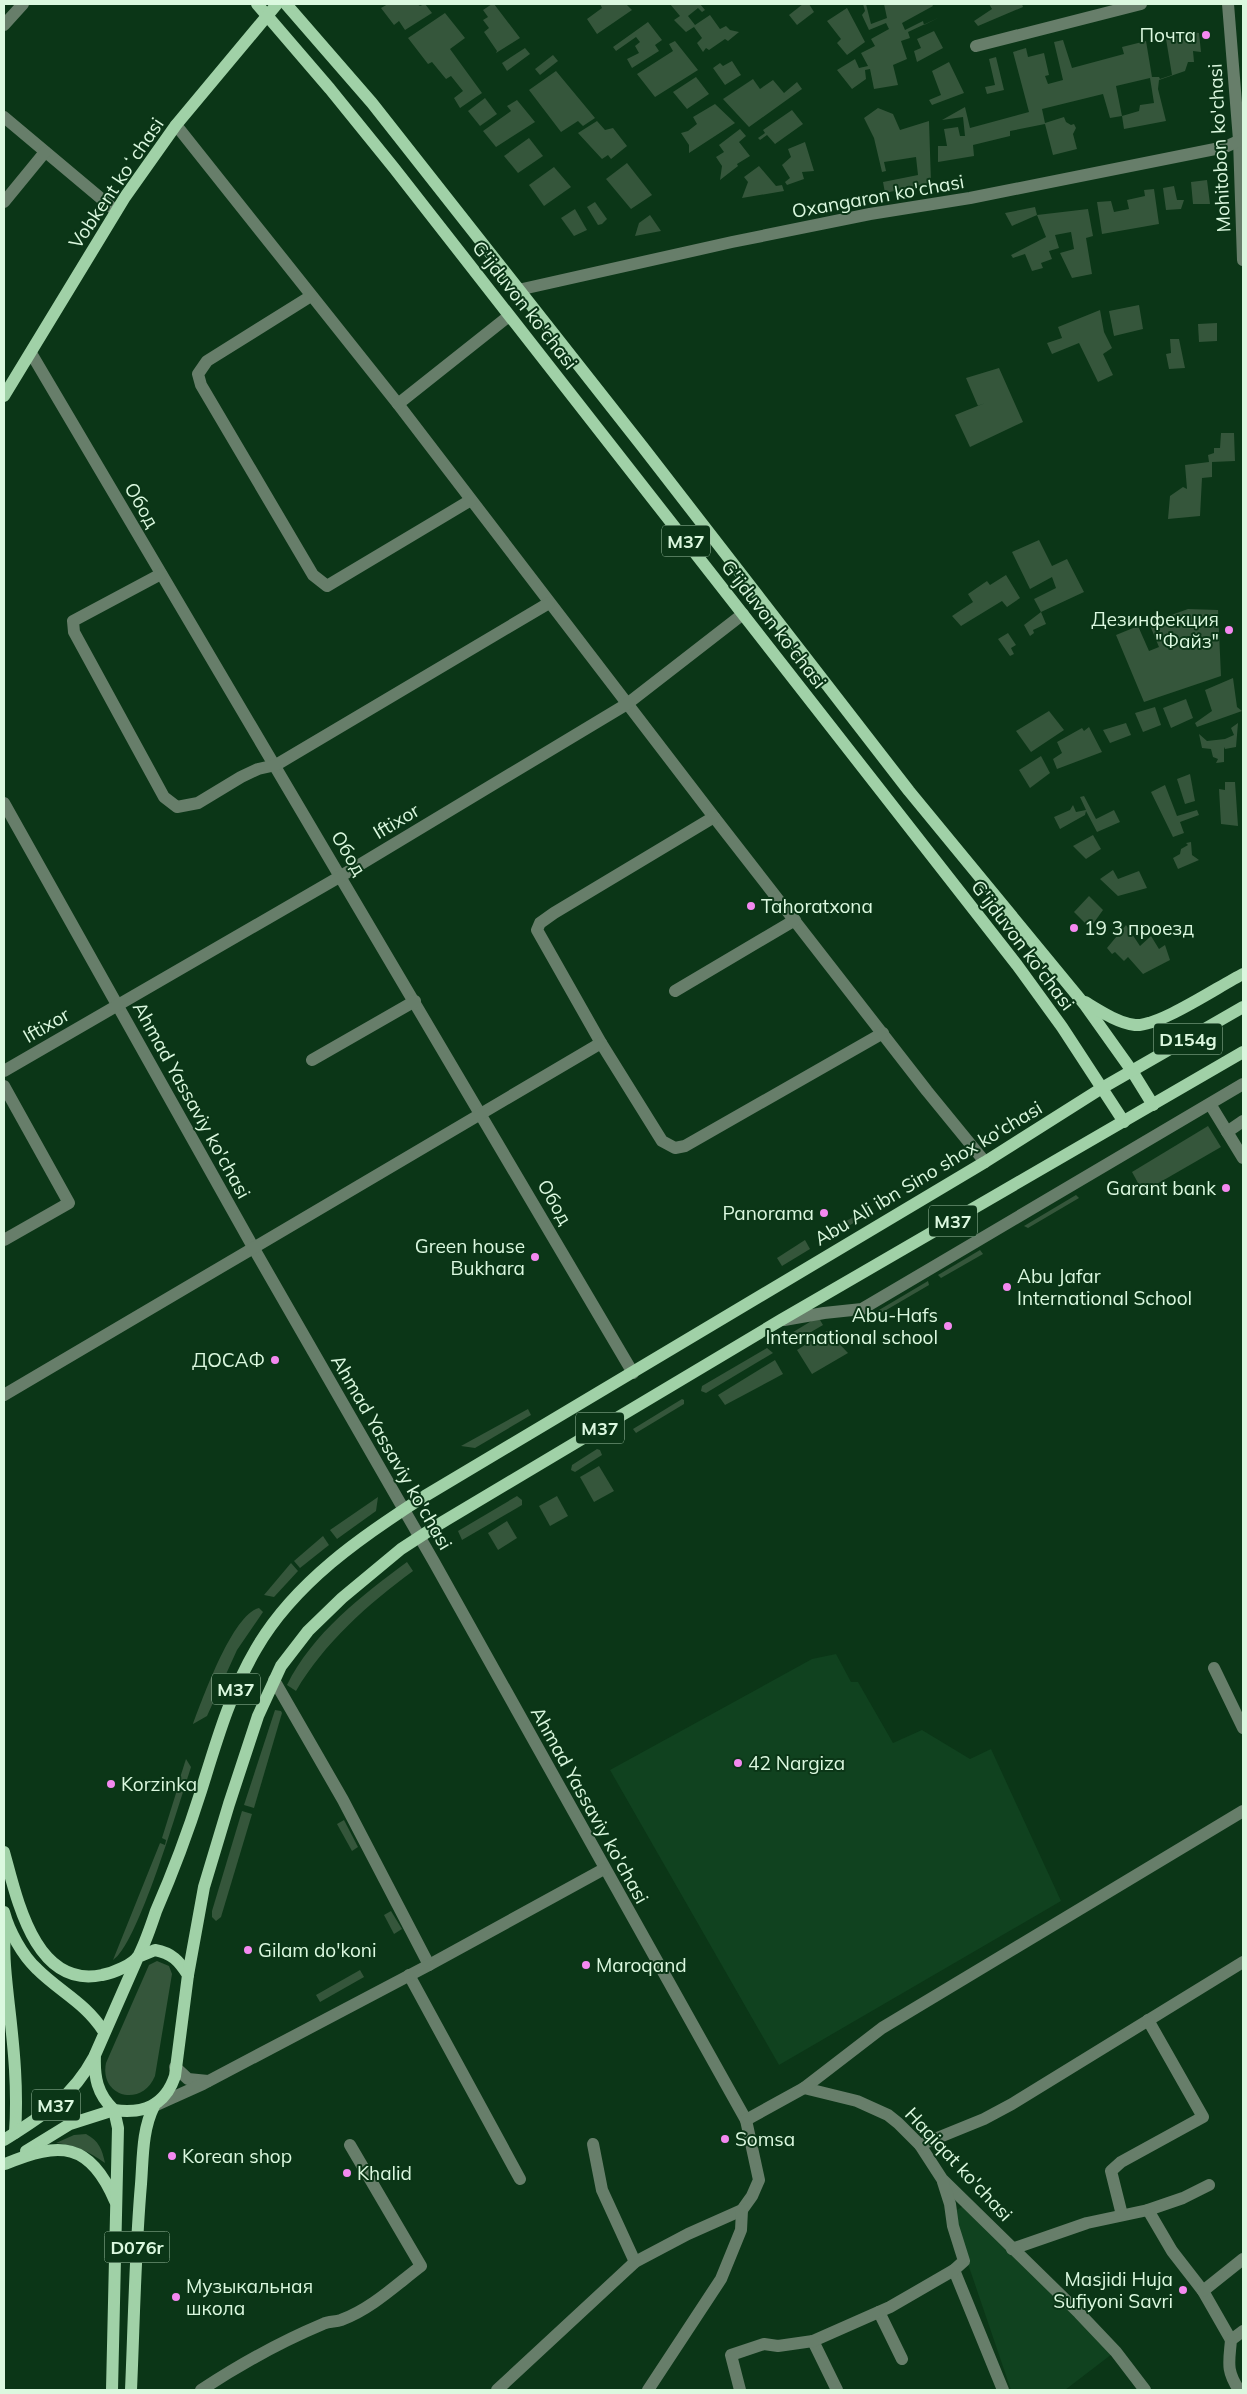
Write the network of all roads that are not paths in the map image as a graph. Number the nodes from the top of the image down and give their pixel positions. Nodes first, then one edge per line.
1 (23, 4) edge
2 (257, 4) edge
3 (277, 4) edge
4 (286, 4) edge
5 (1138, 4) edge
6 (1228, 4) edge
7 (266, 16) junction
8 (4, 25) edge
9 (976, 46) dead end
10 (4, 117) edge
11 (176, 125) junction
12 (1241, 140) edge
13 (46, 152) junction
14 (4, 202) edge
15 (116, 211) junction
16 (1243, 260) edge
17 (518, 290) junction
18 (311, 296) junction
19 (509, 316) junction
20 (31, 353) junction
21 (4, 396) edge
22 (398, 404) junction
23 (471, 500) junction
24 (161, 574) junction
25 (549, 603) junction
26 (743, 614) junction
27 (627, 704) junction
28 (276, 765) junction
29 (4, 803) edge
30 (714, 817) junction
31 (341, 876) junction
32 (795, 920) junction
33 (1243, 974) edge
34 (675, 991) dead end
35 (1077, 996) junction
36 (415, 1001) junction
37 (118, 1005) junction
38 (1243, 1008) edge
39 (883, 1033) junction
40 (601, 1044) junction
41 (1243, 1052) edge
42 (312, 1060) dead end
43 (1132, 1071) junction
44 (4, 1072) edge
45 (1243, 1084) edge
46 (4, 1086) edge
47 (1102, 1088) junction
48 (1210, 1104) junction
49 (1153, 1105) junction
50 (481, 1114) junction
51 (1243, 1121) edge
52 (1124, 1122) junction
53 (1227, 1132) junction
54 (1243, 1158) edge
55 (985, 1162) junction
56 (4, 1240) edge
57 (253, 1247) junction
58 (781, 1320) junction
59 (633, 1373) junction
60 (4, 1395) edge
61 (404, 1509) junction
62 (419, 1536) junction
63 (1214, 1668) dead end
64 (274, 1680) junction
65 (1243, 1728) edge
66 (1243, 1811) edge
67 (4, 1852) edge
68 (604, 1869) junction
69 (5, 1917) edge
70 (138, 1957) junction
71 (1243, 1962) edge
72 (429, 1965) junction
73 (188, 1975) junction
74 (409, 1975) junction
75 (1148, 2020) junction
76 (104, 2032) junction
77 (95, 2055) junction
78 (175, 2066) junction
79 (208, 2081) junction
80 (804, 2088) junction
81 (154, 2106) junction
82 (114, 2110) junction
83 (746, 2120) junction
84 (9, 2137) edge
85 (593, 2144) dead end
86 (920, 2145) junction
87 (350, 2146) dead end
88 (4, 2164) edge
89 (520, 2178) dead end
90 (942, 2179) junction
91 (1209, 2185) dead end
92 (117, 2205) junction
93 (742, 2210) junction
94 (1148, 2210) junction
95 (1122, 2215) junction
96 (1012, 2249) junction
97 (1243, 2259) edge
98 (635, 2262) junction
99 (954, 2270) junction
100 (1203, 2291) junction
101 (879, 2312) junction
102 (1243, 2331) edge
103 (1231, 2340) junction
104 (813, 2341) junction
105 (902, 2359) dead end
106 (112, 2390) edge
107 (131, 2390) edge
108 (202, 2390) edge
109 (498, 2390) edge
110 (648, 2390) edge
111 (740, 2390) edge
112 (837, 2390) edge
113 (1003, 2390) edge
114 (1145, 2390) edge
115 (1239, 2390) edge

1 - 8 street
2 - 7 main road, G'ijduvon ko'chasi / M37
3 - 7 main road, Vobkent koʻchasi
4 - 17 main road, G'ijduvon ko'chasi / M37
5 - 9 street
6 - 12 street, Mohitobon ko'chasi
7 - 11 main road, Vobkent koʻchasi
7 - 19 main road, G'ijduvon ko'chasi / M37
10 - 13 street
11 - 15 main road, Vobkent koʻchasi
11 - 18 street
12 - 16 street, Mohitobon ko'chasi
12 - 17 street, Oxangaron ko'chasi
13 - 14 street
13 - 15 street
15 - 20 main road, Vobkent koʻchasi
17 - 35 main road, G'ijduvon ko'chasi / M37
18 - 22 street
18 - 23 street
19 - 22 street
19 - 26 main road, G'ijduvon ko'chasi / M37
20 - 21 main road, Vobkent koʻchasi
20 - 24 street, Обод
22 - 23 street
23 - 25 street
24 - 28 street, Обод
24 - 28 street
25 - 27 street
25 - 28 street
26 - 27 street, Iftixor
26 - 47 main road, G'ijduvon ko'chasi / M37
27 - 30 street
27 - 31 street, Iftixor
28 - 31 street, Обод
29 - 37 street, Ahmad Yassaviy ko'chasi
30 - 32 street
30 - 40 street
31 - 36 street, Обод
31 - 37 street, Iftixor
32 - 34 street
32 - 39 street
33 - 35 main road
35 - 43 main road, M37
36 - 42 street
36 - 50 street, Обод
37 - 44 street, Iftixor
37 - 57 street, Ahmad Yassaviy ko'chasi
38 - 43 main road, Abu Ali ibn Sino shox ko'chasi / D154g
39 - 40 street
39 - 55 street
40 - 50 street
41 - 49 main road, D154g
43 - 47 main road, Abu Ali ibn Sino shox ko'chasi / M37
43 - 49 main road, M37
45 - 48 street
46 - 56 street
47 - 52 main road, M37
47 - 55 main road, Abu Ali ibn Sino shox ko'chasi / M37
48 - 53 street
48 - 58 street
49 - 52 main road, M37
50 - 57 street
50 - 59 street, Обод
51 - 53 street
52 - 58 main road, M37
53 - 54 street
55 - 59 main road, Abu Ali ibn Sino shox ko'chasi / M37
57 - 60 street
57 - 61 street, Ahmad Yassaviy ko'chasi
58 - 62 main road, M37
59 - 61 main road, M37
61 - 62 street, Ahmad Yassaviy ko'chasi
61 - 70 main road, M37
62 - 64 main road, M37
62 - 68 street, Ahmad Yassaviy ko'chasi
63 - 65 street
64 - 72 street
64 - 73 main road, M37
66 - 80 street
67 - 70 main road
68 - 72 street
68 - 83 street, Ahmad Yassaviy ko'chasi
69 - 76 main road
69 - 84 main road
70 - 73 main road
70 - 76 main road, M37
71 - 75 street
72 - 74 street
73 - 78 main road, M37
74 - 79 street
74 - 89 street
75 - 86 street
75 - 95 street
76 - 77 main road, M37
77 - 82 main road, M37
77 - 84 main road, M37
78 - 79 street
78 - 81 main road, M37
79 - 81 street
80 - 83 street
80 - 86 street, Haqiqat ko'chasi
81 - 82 main road, M37
81 - 107 main road, D076r
82 - 88 main road, M37
82 - 92 main road, D076r
83 - 93 street, Ahmad Yassaviy ko'chasi
85 - 98 street
86 - 90 street, Haqiqat ko'chasi
87 - 108 street
88 - 92 main road, D076r
90 - 96 street, Haqiqat ko'chasi
90 - 99 street
91 - 94 street
92 - 106 main road, D076r
93 - 98 street
93 - 110 street
94 - 95 street
94 - 100 street
95 - 96 street
96 - 114 street, Haqiqat ko'chasi
97 - 100 street
98 - 109 street
99 - 101 street
99 - 113 street
100 - 103 street
101 - 104 street
101 - 105 street
102 - 103 street
103 - 115 street
104 - 111 street
104 - 112 street

